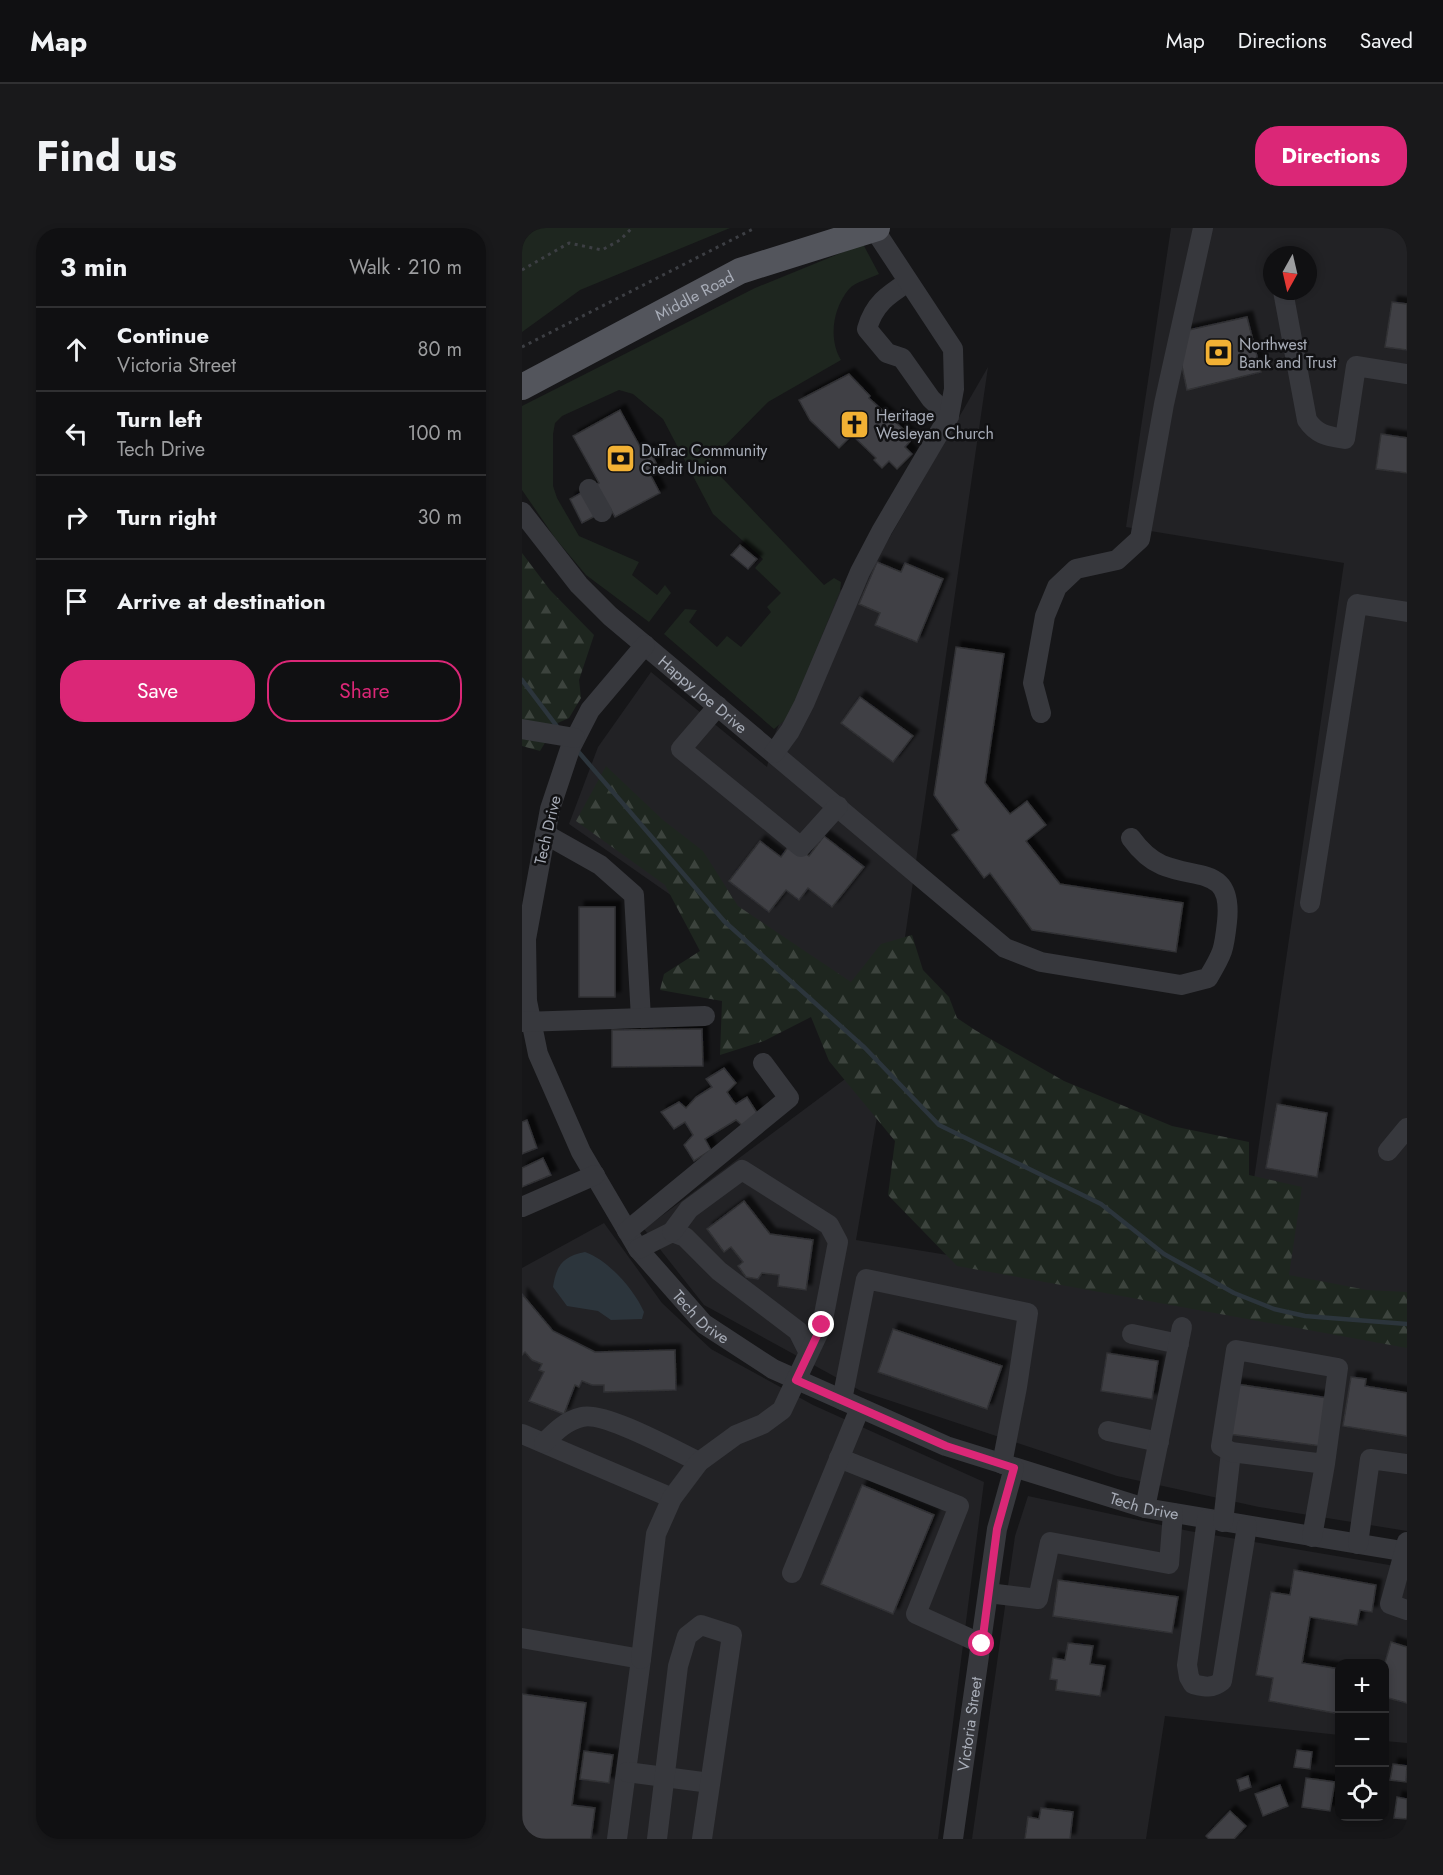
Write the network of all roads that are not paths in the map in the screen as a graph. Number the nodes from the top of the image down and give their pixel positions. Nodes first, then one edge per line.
1 (875, 228) edge
2 (1203, 228) edge
3 (908, 282) junction
4 (1285, 300) edge
5 (1407, 374) edge
6 (522, 387) edge
7 (949, 416) junction
8 (589, 489) dead end
9 (522, 512) edge
10 (602, 512) dead end
11 (1407, 612) edge
12 (645, 645) junction
13 (718, 706) junction
14 (1041, 713) dead end
15 (522, 729) edge
16 (575, 738) junction
17 (774, 753) junction
18 (838, 806) junction
19 (545, 834) junction
20 (1131, 838) dead end
21 (1310, 903) dead end
22 (705, 1017) dead end
23 (641, 1018) junction
24 (526, 1021) edge
25 (762, 1063) dead end
26 (1407, 1128) edge
27 (1388, 1151) dead end
28 (595, 1175) junction
29 (522, 1207) edge
30 (627, 1231) junction
31 (672, 1233) junction
32 (638, 1249) junction
33 (1132, 1334) dead end
34 (808, 1351) junction
35 (796, 1380) junction
36 (851, 1404) junction
37 (1108, 1431) dead end
38 (522, 1434) edge
39 (1159, 1442) junction
40 (544, 1443) junction
41 (1231, 1452) junction
42 (839, 1458) junction
43 (699, 1462) junction
44 (1326, 1464) junction
45 (1407, 1464) edge
46 (1008, 1466) junction
47 (672, 1498) junction
48 (1145, 1508) junction
49 (1173, 1513) junction
50 (1215, 1521) junction
51 (1246, 1526) junction
52 (1312, 1537) junction
53 (1358, 1544) junction
54 (1406, 1548) edge
55 (792, 1573) dead end
56 (988, 1593) junction
57 (1407, 1610) edge
58 (522, 1638) edge
59 (982, 1644) junction
60 (641, 1659) junction
61 (627, 1772) junction
62 (666, 1776) junction
63 (710, 1783) junction
64 (617, 1839) edge
65 (657, 1839) edge
66 (702, 1839) edge
67 (953, 1839) edge

1 - 3 street
1 - 6 main road, Middle Road
2 - 14 street
3 - 7 street
3 - 7 street
4 - 5 street
7 - 17 street
8 - 10 street
9 - 12 street, Happy Joe Drive
11 - 21 street
12 - 13 street, Happy Joe Drive
12 - 16 street, Tech Drive
13 - 17 street, Happy Joe Drive
13 - 18 street
15 - 16 street
16 - 19 street, Tech Drive
17 - 18 street, Happy Joe Drive
18 - 20 street, Happy Joe Drive
19 - 23 street
19 - 24 street, Tech Drive
22 - 23 street
23 - 24 street
24 - 28 street, Tech Drive
25 - 30 street
26 - 27 street
28 - 29 street
28 - 30 street, Tech Drive
30 - 32 street, Tech Drive
31 - 32 street
31 - 34 street
31 - 34 street
32 - 35 street, Tech Drive
33 - 39 street
34 - 35 street
35 - 36 street, Tech Drive
35 - 43 street
36 - 42 street
36 - 46 street, Tech Drive
36 - 46 street, Victoria Street
37 - 39 street
38 - 40 street
39 - 48 street
40 - 43 street
40 - 47 street
41 - 44 street
41 - 44 street
41 - 50 street
42 - 55 street
42 - 59 street
43 - 47 street
44 - 52 street
45 - 53 street
46 - 48 street, Tech Drive
46 - 56 street, Victoria Street
47 - 60 street
48 - 49 street, Tech Drive
49 - 50 street, Tech Drive
49 - 56 street
50 - 51 street, Tech Drive
50 - 51 street
51 - 52 street, Tech Drive
52 - 53 street, Tech Drive
53 - 54 street, Tech Drive
54 - 57 street
56 - 59 street, Victoria Street
58 - 60 street
59 - 67 street, Victoria Street
60 - 61 street
61 - 62 street
61 - 64 street
62 - 63 street
62 - 63 street
62 - 65 street
63 - 66 street

